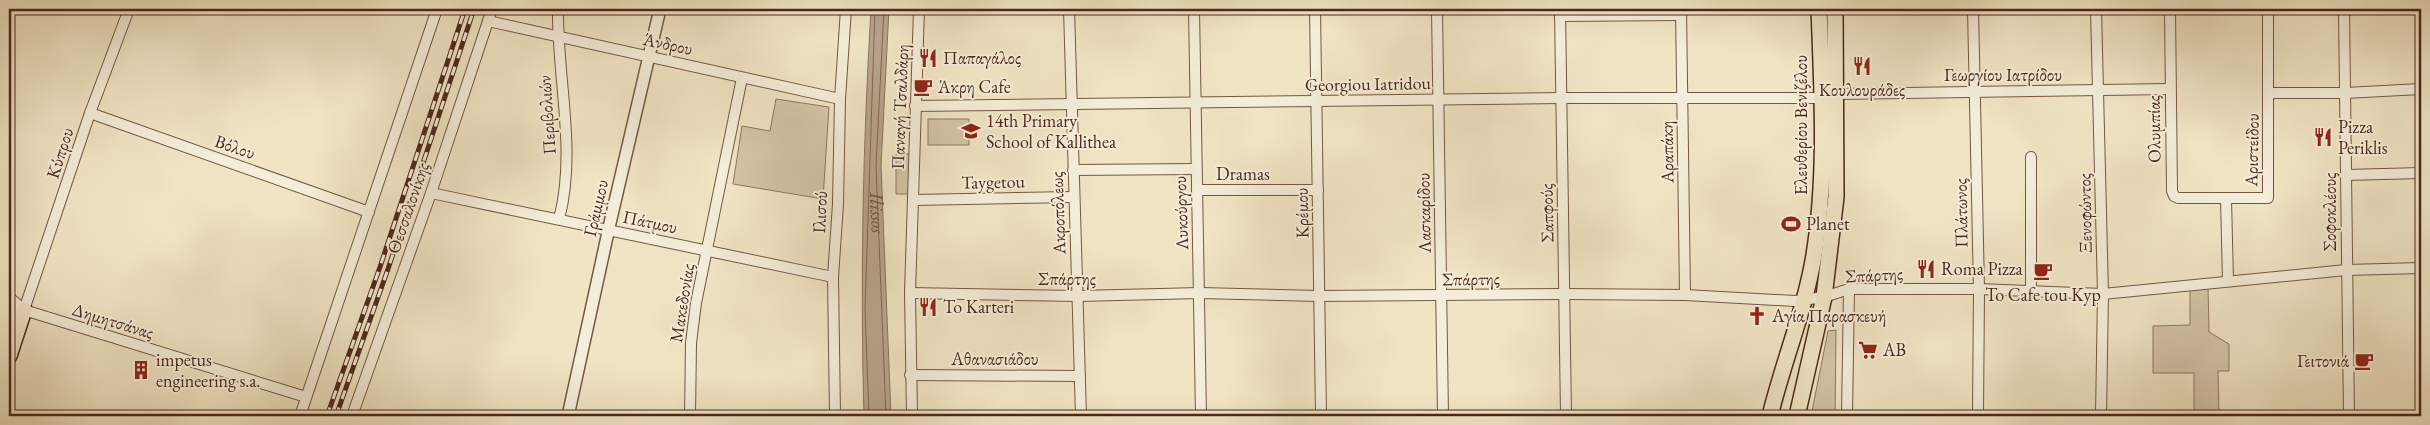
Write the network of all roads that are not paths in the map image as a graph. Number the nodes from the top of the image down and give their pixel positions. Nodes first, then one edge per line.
1 (128, 9) edge
2 (437, 9) edge
3 (492, 9) edge
4 (558, 9) edge
5 (660, 9) edge
6 (846, 9) edge
7 (919, 9) edge
8 (1069, 9) edge
9 (1171, 9) edge
10 (1194, 9) edge
11 (1315, 9) edge
12 (1437, 9) edge
13 (1819, 9) edge
14 (1835, 9) edge
15 (1973, 9) edge
16 (2096, 9) edge
17 (2170, 9) edge
18 (2268, 9) edge
19 (2344, 9) edge
20 (1560, 12) edge
21 (1681, 12) edge
22 (488, 21) junction
23 (558, 36) junction
24 (649, 57) junction
25 (742, 78) junction
26 (2169, 89) junction
27 (2421, 89) edge
28 (1974, 91) junction
29 (2098, 91) junction
30 (2345, 93) junction
31 (1838, 94) junction
32 (2269, 94) junction
33 (1561, 98) junction
34 (1683, 98) junction
35 (1821, 98) junction
36 (840, 99) junction
37 (1438, 100) junction
38 (1317, 101) junction
39 (1195, 102) junction
40 (1071, 104) junction
41 (915, 106) junction
42 (90, 114) junction
43 (2031, 157) dead end
44 (1196, 169) junction
45 (1073, 170) junction
46 (2421, 173) edge
47 (2346, 175) junction
48 (1197, 190) junction
49 (1318, 190) junction
50 (431, 193) junction
51 (1073, 197) junction
52 (2226, 199) junction
53 (913, 200) junction
54 (369, 212) junction
55 (559, 219) junction
56 (609, 230) junction
57 (707, 250) junction
58 (2421, 268) edge
59 (2346, 270) junction
60 (833, 277) junction
61 (2228, 281) junction
62 (1849, 289) junction
63 (1979, 289) junction
64 (2031, 290) junction
65 (910, 293) junction
66 (1200, 293) junction
67 (1564, 294) junction
68 (2103, 294) junction
69 (1686, 295) junction
70 (1078, 296) junction
71 (1319, 296) junction
72 (1441, 296) junction
73 (9, 297) edge
74 (1824, 297) junction
75 (1804, 300) junction
76 (9, 310) edge
77 (24, 310) junction
78 (9, 356) edge
79 (910, 375) junction
80 (1080, 376) junction
81 (306, 397) junction
82 (354, 411) edge
83 (300, 416) edge
84 (363, 416) edge
85 (568, 416) edge
86 (690, 416) edge
87 (836, 416) edge
88 (912, 416) edge
89 (1081, 416) edge
90 (1200, 416) edge
91 (1321, 416) edge
92 (1443, 416) edge
93 (1566, 416) edge
94 (1770, 416) edge
95 (1797, 416) edge
96 (1847, 416) edge
97 (1978, 416) edge
98 (2101, 416) edge
99 (2349, 416) edge

1 - 42 street, Κύπρου
2 - 54 street, Θεσσαλονίκης
3 - 22 street, Θεσσαλονίκης
4 - 23 street, Περιβολιών
5 - 24 street, Γράμμου
6 - 36 street, Ιλισού
7 - 41 street, Παναγή Τσαλδάρη
8 - 40 street, Ακροπόλεως
9 - 10 street
10 - 39 street, Λυκούργου
11 - 38 street, Κρέμου
12 - 37 street, Λασκαρίδου
13 - 35 main road, Ελευθερίου Βενιζέλου
14 - 31 main road, Ελευθερίου Βενιζέλου
15 - 28 street, Πλάτωνος
16 - 29 street, Ξενοφώντος
17 - 26 street, Ολυμπίας
18 - 32 street, Αριστείδου
19 - 30 street, Σοφοκλέους
20 - 21 street
20 - 33 street, Σαπφούς
21 - 34 street, Αραπάκη
22 - 23 street, Άνδρου
22 - 50 street, Θεσσαλονίκης
23 - 24 street, Άνδρου
23 - 55 street, Περιβολιών
24 - 25 street, Άνδρου
24 - 56 street, Γράμμου
25 - 36 street, Άνδρου
25 - 57 street, Μακεδονίας
26 - 29 street, Γεωργίου Ιατρίδου
26 - 52 street, Ολυμπίας
27 - 30 street
28 - 29 street, Γεωργίου Ιατρίδου
28 - 31 street, Γεωργίου Ιατρίδου
28 - 63 street, Πλάτωνος
29 - 68 street, Ξενοφώντος
30 - 32 street
30 - 47 street, Σοφοκλέους
31 - 74 main road, Ελευθερίου Βενιζέλου
32 - 52 street, Αριστείδου
33 - 34 street, Georgiou Iatridou
33 - 37 street, Georgiou Iatridou
33 - 67 street, Σαπφούς
34 - 35 street, Georgiou Iatridou
34 - 69 street, Αραπάκη
35 - 75 main road, Ελευθερίου Βενιζέλου
36 - 60 street, Ιλισού
37 - 38 street, Georgiou Iatridou
37 - 72 street, Λασκαρίδου
38 - 39 street, Georgiou Iatridou
38 - 49 street, Κρέμου
39 - 40 street, Georgiou Iatridou
39 - 44 street, Λυκούργου
40 - 41 street, Georgiou Iatridou
40 - 45 street, Ακροπόλεως
41 - 53 street, Παναγή Τσαλδάρη
42 - 54 street, Βόλου
42 - 77 street, Κύπρου
43 - 64 street
44 - 45 street
44 - 48 street, Λυκούργου
45 - 51 street, Ακροπόλεως
46 - 47 street
47 - 59 street, Σοφοκλέους
48 - 49 street, Dramas
48 - 66 street, Λυκούργου
49 - 71 street, Κρέμου
50 - 55 street, Πάτμου
50 - 82 street, Θεσσαλονίκης
51 - 53 street, Taygetou
51 - 70 street, Ακροπόλεως
52 - 61 street, Αριστείδου
53 - 65 street, Παναγή Τσαλδάρη
54 - 81 street, Θεσσαλονίκης
55 - 56 street, Πάτμου
56 - 57 street, Πάτμου
56 - 85 street, Γράμμου
57 - 60 street, Πάτμου
57 - 86 street, Μακεδονίας
58 - 59 street, Σπάρτης
59 - 61 street, Σπάρτης
59 - 99 street, Σοφοκλέους
60 - 87 street, Ιλισού
61 - 68 street, Σπάρτης
62 - 63 street, Σπάρτης
62 - 74 street, Σπάρτης
62 - 96 street
63 - 64 street, Σπάρτης
63 - 97 street, Πλάτωνος
64 - 68 street, Σπάρτης
65 - 70 street, Σπάρτης
65 - 79 street, Παναγή Τσαλδάρη
66 - 70 street, Σπάρτης
66 - 71 street, Σπάρτης
66 - 90 street, Λυκούργου
67 - 69 street, Σπάρτης
67 - 72 street, Σπάρτης
67 - 93 street, Σαπφούς
68 - 98 street, Ξενοφώντος
69 - 75 street, Σπάρτης
70 - 80 street, Ακροπόλεως
71 - 72 street, Σπάρτης
71 - 91 street, Κρέμου
72 - 92 street, Λασκαρίδου
73 - 77 street, Δημητσάνας
74 - 75 street, Σπάρτης
74 - 95 main road, Ελευθερίου Βενιζέλου
75 - 94 main road, Ελευθερίου Βενιζέλου
76 - 77 street, Δημητσάνας
77 - 78 main road
77 - 81 street, Δημητσάνας
79 - 80 street, Αθανασιάδου
79 - 88 street, Παναγή Τσαλδάρη
80 - 89 street, Ακροπόλεως
81 - 83 street, Θεσσαλονίκης
82 - 84 street

